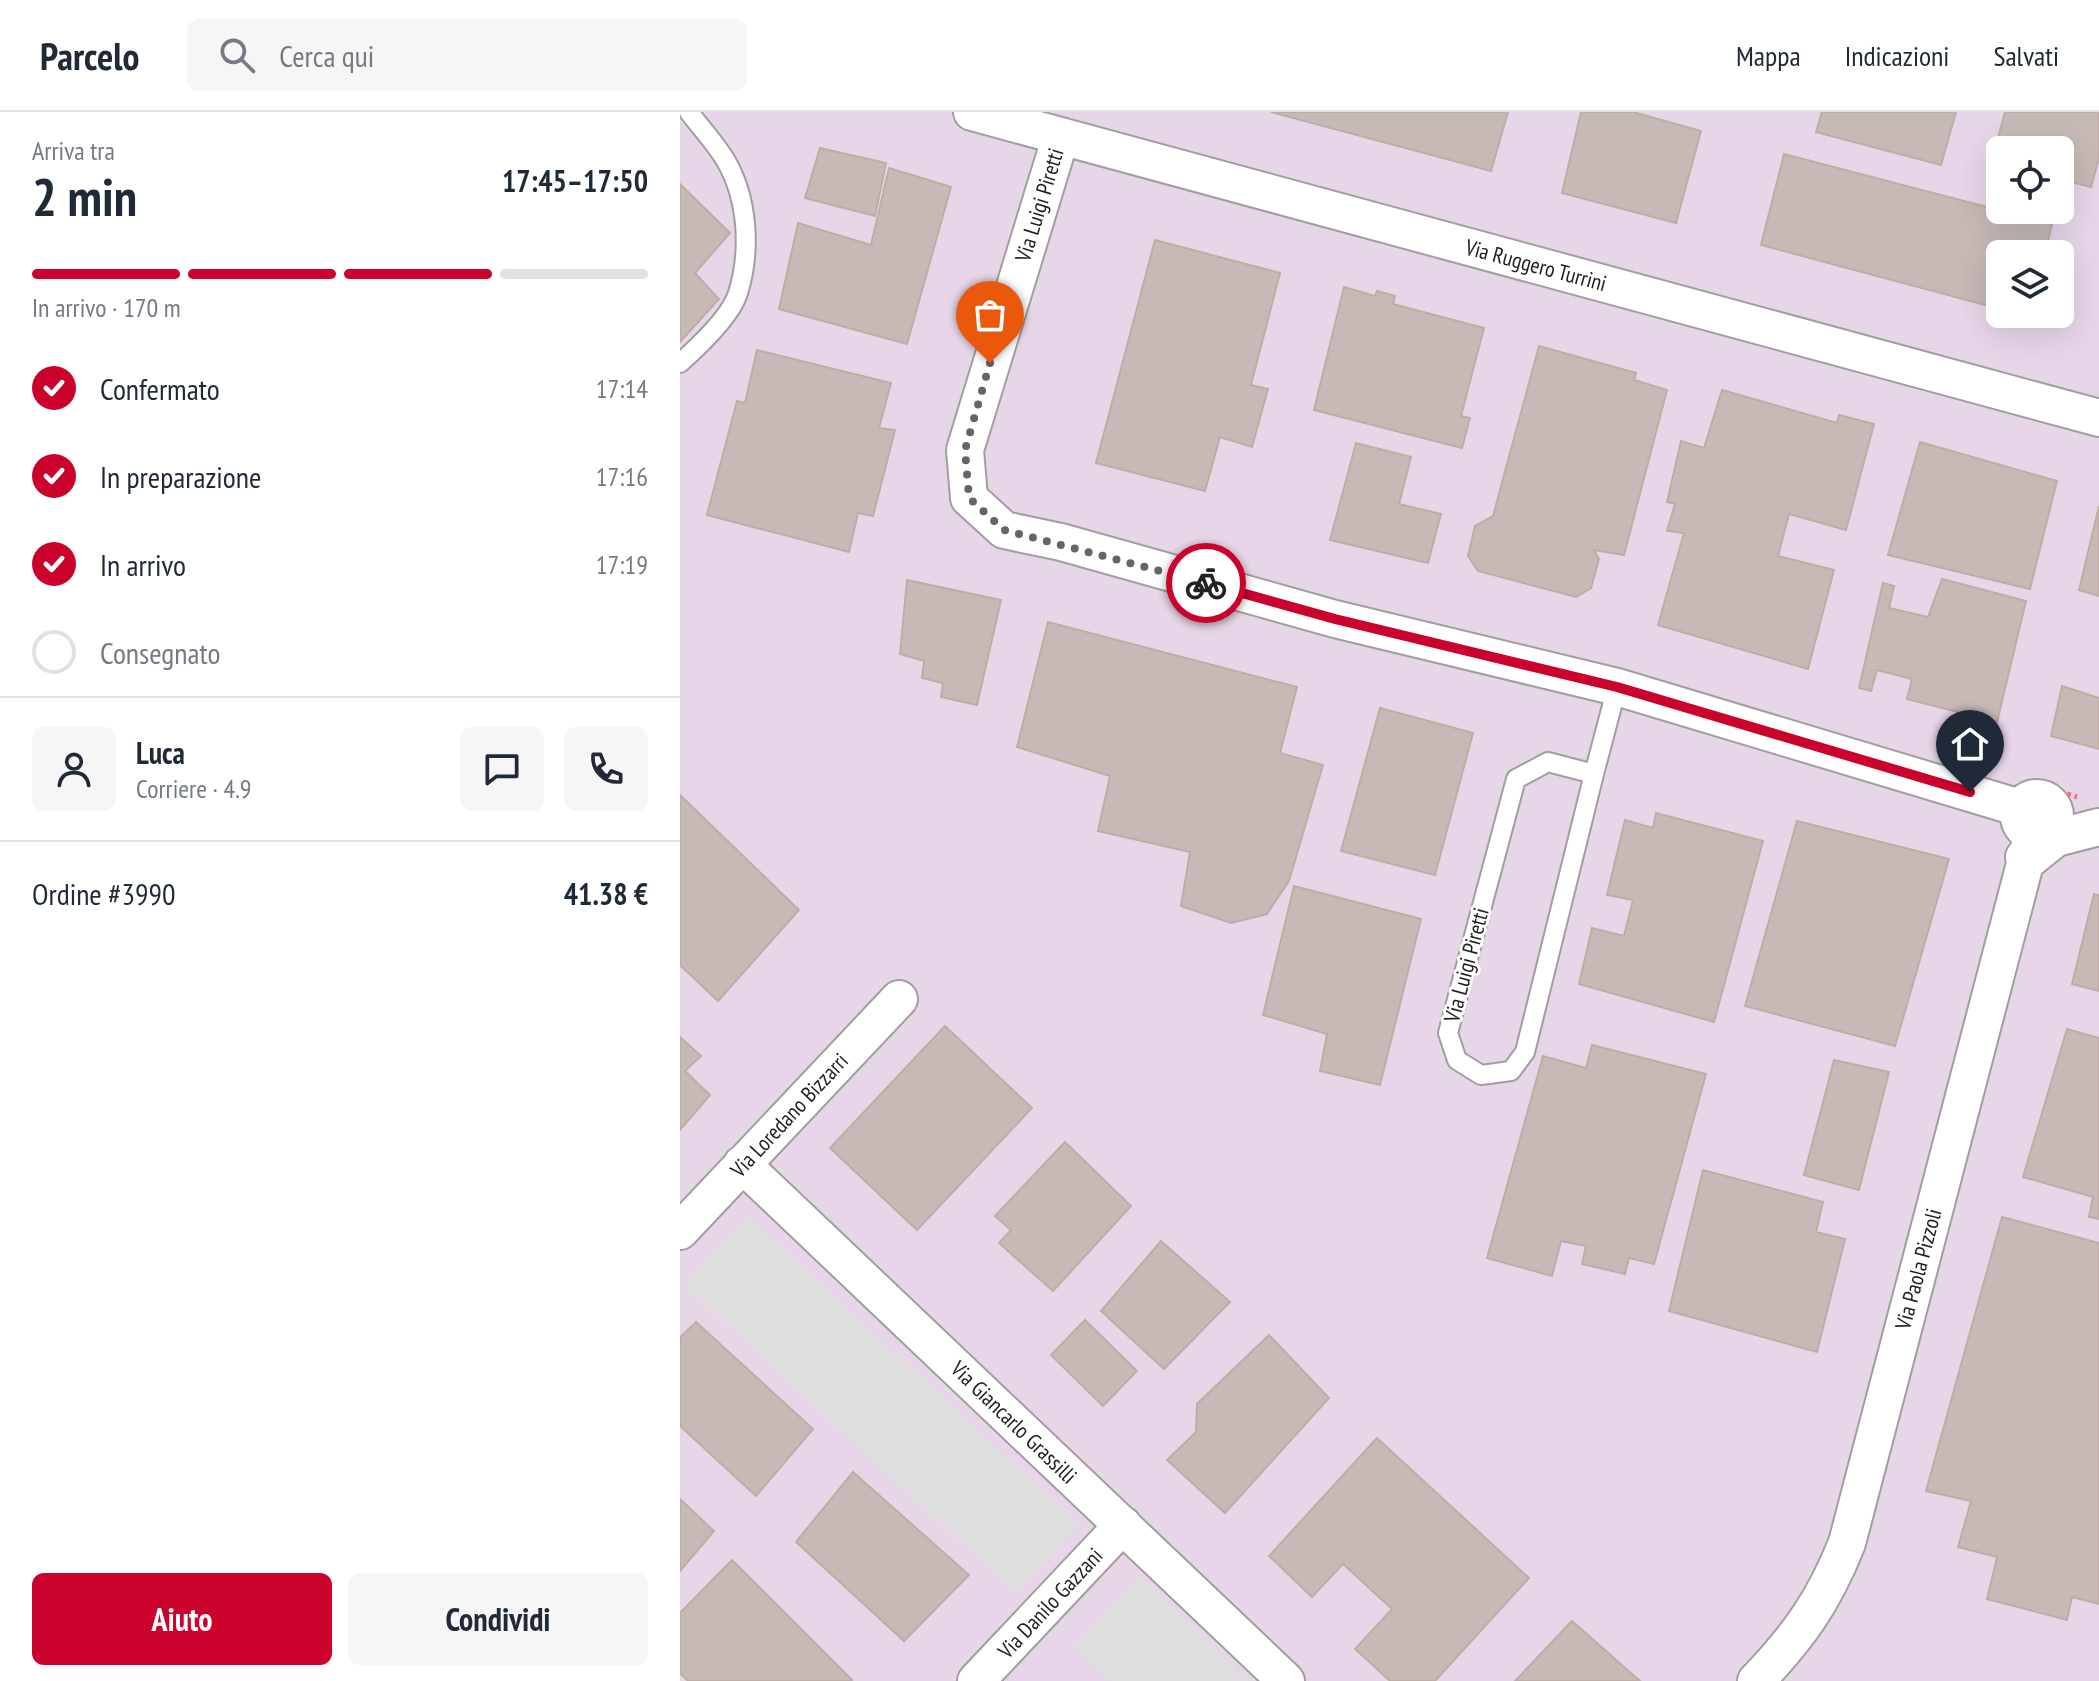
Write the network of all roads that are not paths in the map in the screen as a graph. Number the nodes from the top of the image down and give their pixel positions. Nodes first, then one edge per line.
1 (689, 112) edge
2 (972, 112) edge
3 (1061, 136) junction
4 (680, 363) edge
5 (2099, 418) edge
6 (1617, 687) junction
7 (1594, 774) junction
8 (2025, 824) junction
9 (2099, 826) edge
10 (899, 999) dead end
11 (742, 1164) junction
12 (680, 1231) edge
13 (1123, 1525) junction
14 (976, 1681) edge
15 (1286, 1681) edge
16 (1756, 1681) edge

1 - 4 lane
2 - 3 street, Via Ruggero Turrini
3 - 5 street, Via Ruggero Turrini
3 - 6 street, Via Luigi Piretti
6 - 7 lane, Via Luigi Piretti
6 - 8 street, Via Luigi Piretti
7 - 7 lane, Via Luigi Piretti
8 - 9 street, Via Luigi Piretti
8 - 9 street
8 - 16 street, Via Paola Pizzoli
10 - 11 street, Via Loredano Bizzarri
11 - 12 street, Via Loredano Bizzarri
11 - 13 street, Via Giancarlo Grassilli
13 - 14 street, Via Danilo Gazzani
13 - 15 street, Via Giancarlo Grassilli

